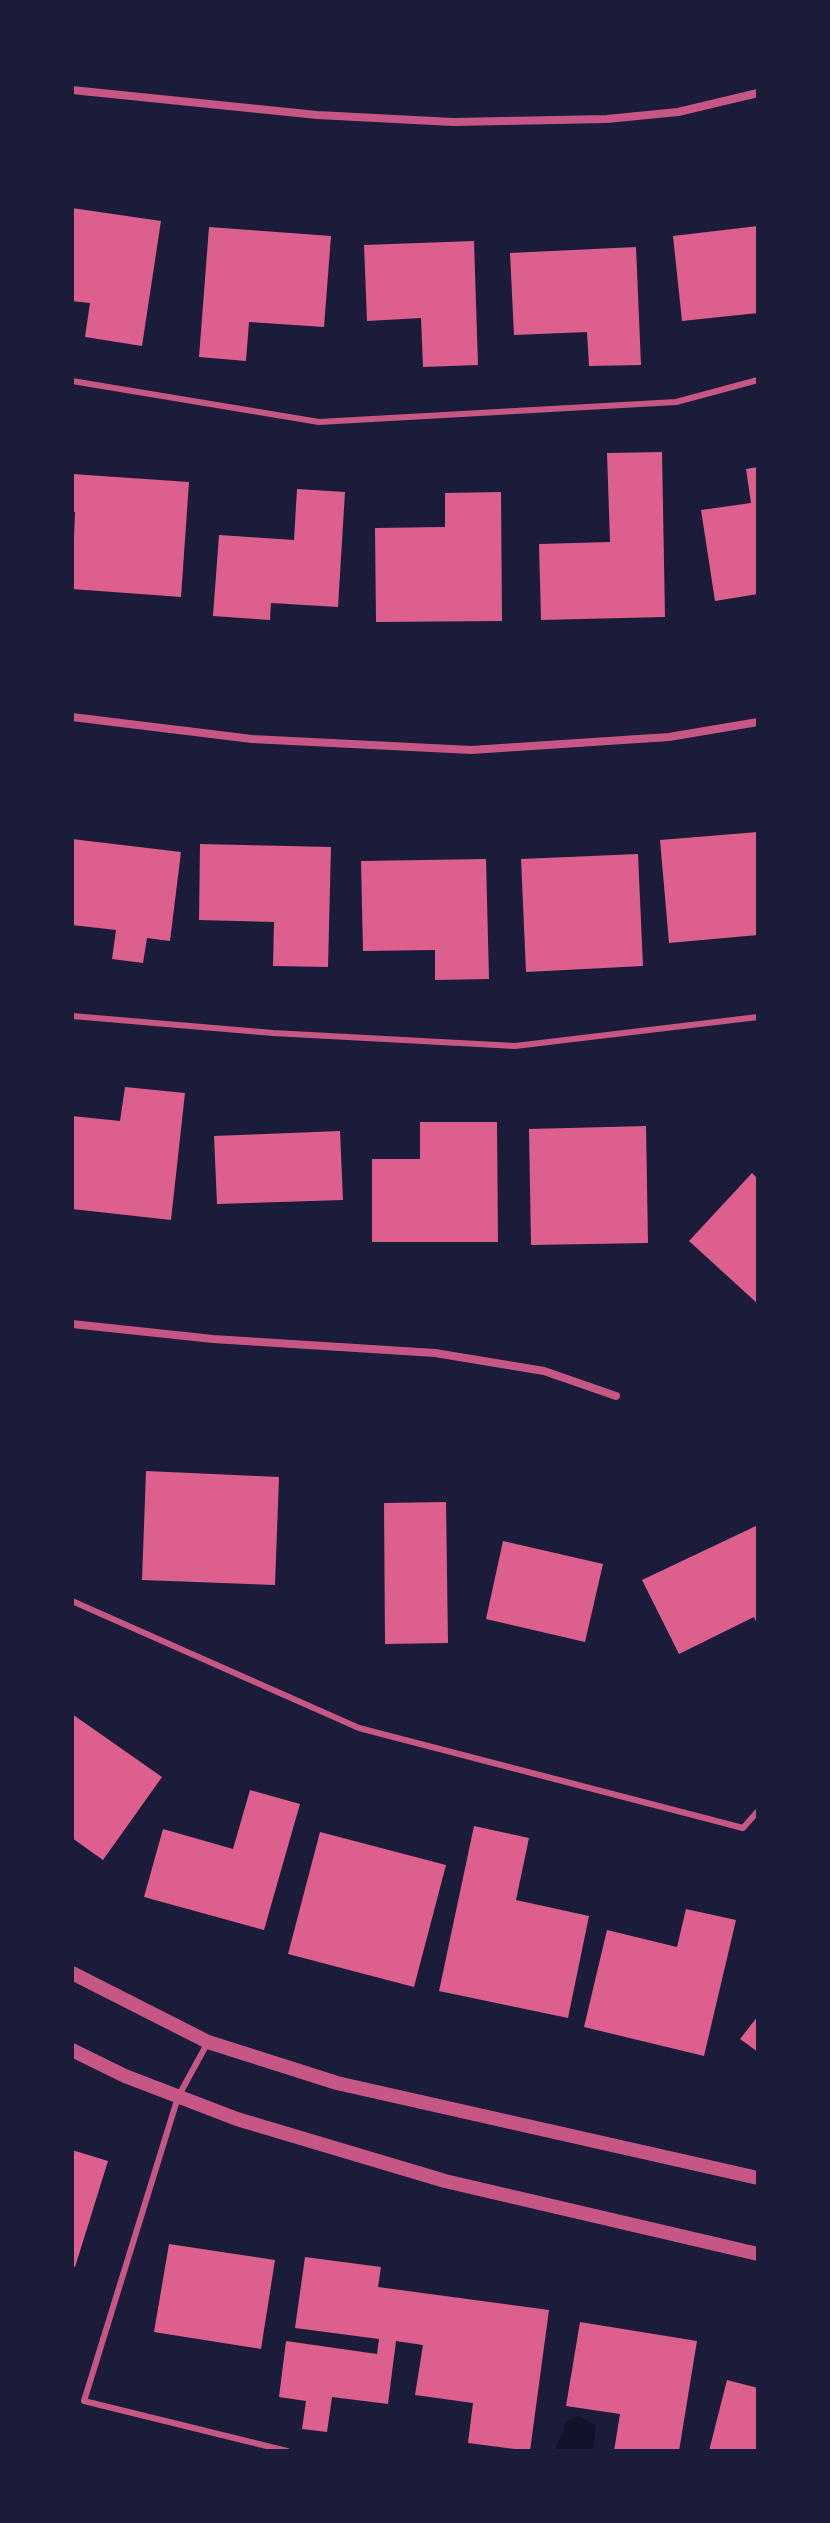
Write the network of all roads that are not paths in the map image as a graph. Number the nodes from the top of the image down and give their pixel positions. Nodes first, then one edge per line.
1 (72, 90) edge
2 (758, 93) edge
3 (758, 380) edge
4 (72, 381) edge
5 (72, 717) edge
6 (758, 722) edge
7 (72, 1016) edge
8 (758, 1017) edge
9 (72, 1324) edge
10 (616, 1396) dead end
11 (72, 1601) edge
12 (758, 1811) edge
13 (72, 1973) edge
14 (208, 2042) junction
15 (72, 2050) edge
16 (178, 2097) junction
17 (758, 2178) edge
18 (758, 2254) edge
19 (287, 2451) edge

1 - 2 street
3 - 4 lane
5 - 6 street
7 - 8 lane
9 - 10 street
11 - 12 lane
13 - 14 street
14 - 16 lane
14 - 17 street
15 - 16 street
16 - 18 street
16 - 19 lane

